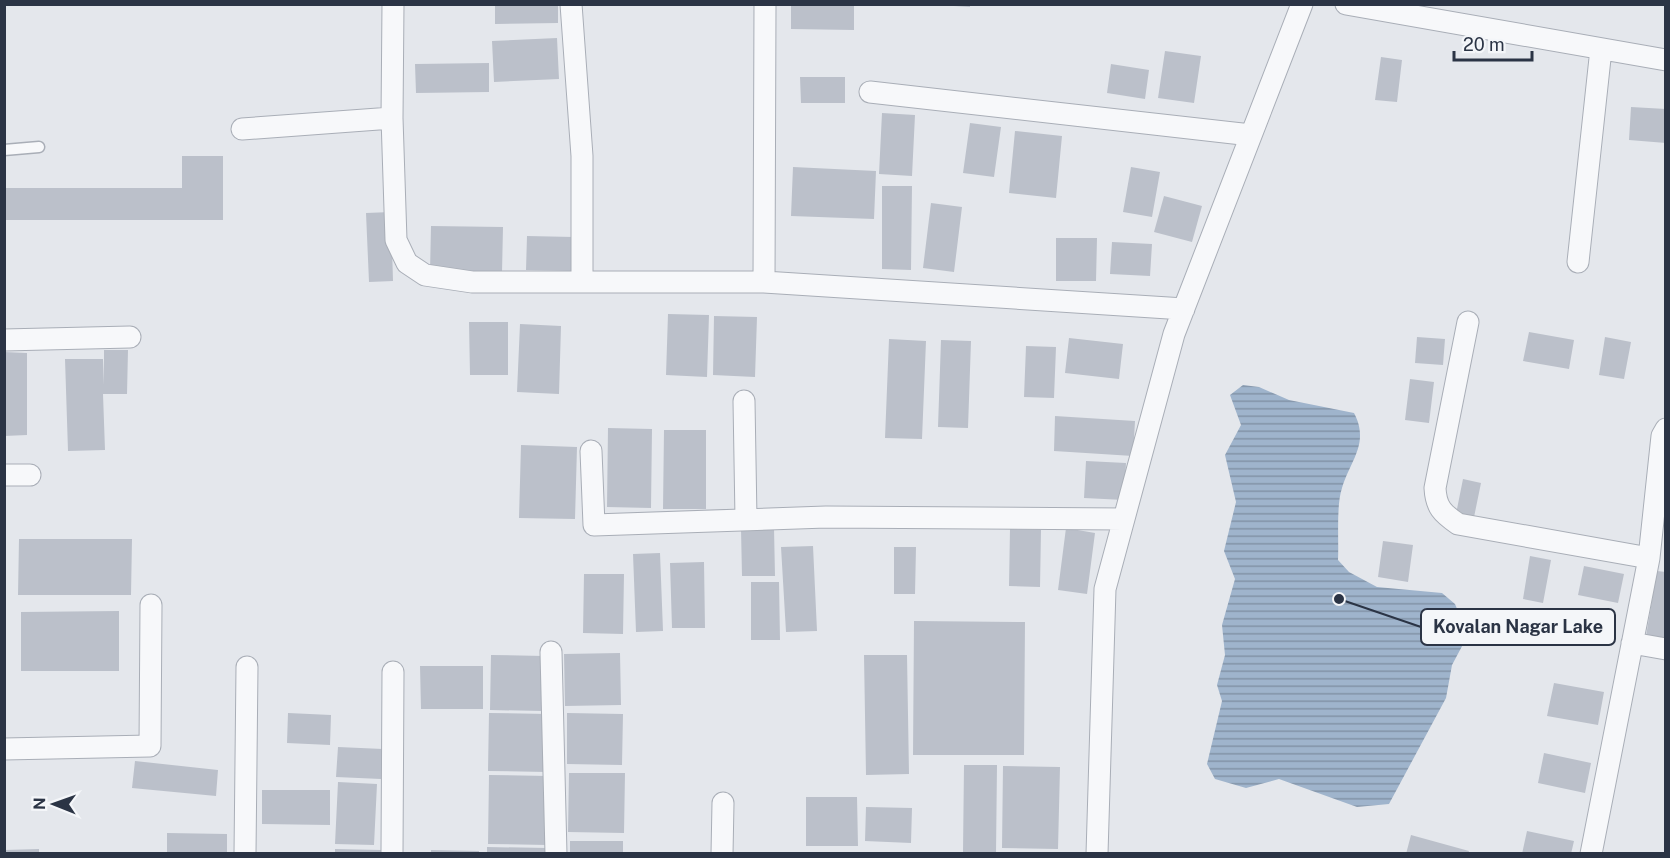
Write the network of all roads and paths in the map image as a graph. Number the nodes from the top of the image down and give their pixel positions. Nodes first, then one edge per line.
1 (393, 4) edge
2 (572, 4) edge
3 (765, 4) edge
4 (1302, 4) edge
5 (1346, 4) edge
6 (1601, 49) junction
7 (1665, 60) edge
8 (870, 92) dead end
9 (392, 118) junction
10 (242, 129) dead end
11 (1251, 135) junction
12 (39, 147) dead end
13 (4, 150) edge
14 (1578, 262) dead end
15 (582, 282) junction
16 (764, 282) junction
17 (1184, 309) junction
18 (1468, 322) dead end
19 (130, 337) dead end
20 (4, 340) edge
21 (744, 401) dead end
22 (1664, 434) edge
23 (591, 451) dead end
24 (30, 475) dead end
25 (4, 476) edge
26 (746, 519) junction
27 (1124, 519) junction
28 (1649, 558) junction
29 (151, 605) dead end
30 (1632, 643) junction
31 (1665, 649) edge
32 (551, 652) dead end
33 (247, 667) dead end
34 (393, 672) dead end
35 (4, 748) edge
36 (723, 803) dead end
37 (245, 854) edge
38 (393, 854) edge
39 (556, 854) edge
40 (722, 854) edge
41 (1097, 854) edge
42 (1591, 854) edge

1 - 9 street
2 - 15 street
3 - 16 street
4 - 11 street
5 - 6 street
6 - 7 street
6 - 14 street
8 - 11 street
9 - 10 street
9 - 15 street
11 - 17 street
12 - 13 lane
15 - 16 street
16 - 17 street
17 - 27 street
18 - 28 street
19 - 20 street
21 - 26 street
22 - 28 street
23 - 26 street
24 - 25 street
26 - 27 street
27 - 41 street
28 - 30 street
29 - 35 street
30 - 31 street
30 - 42 street
32 - 39 street
33 - 37 street
34 - 38 street
36 - 40 street

